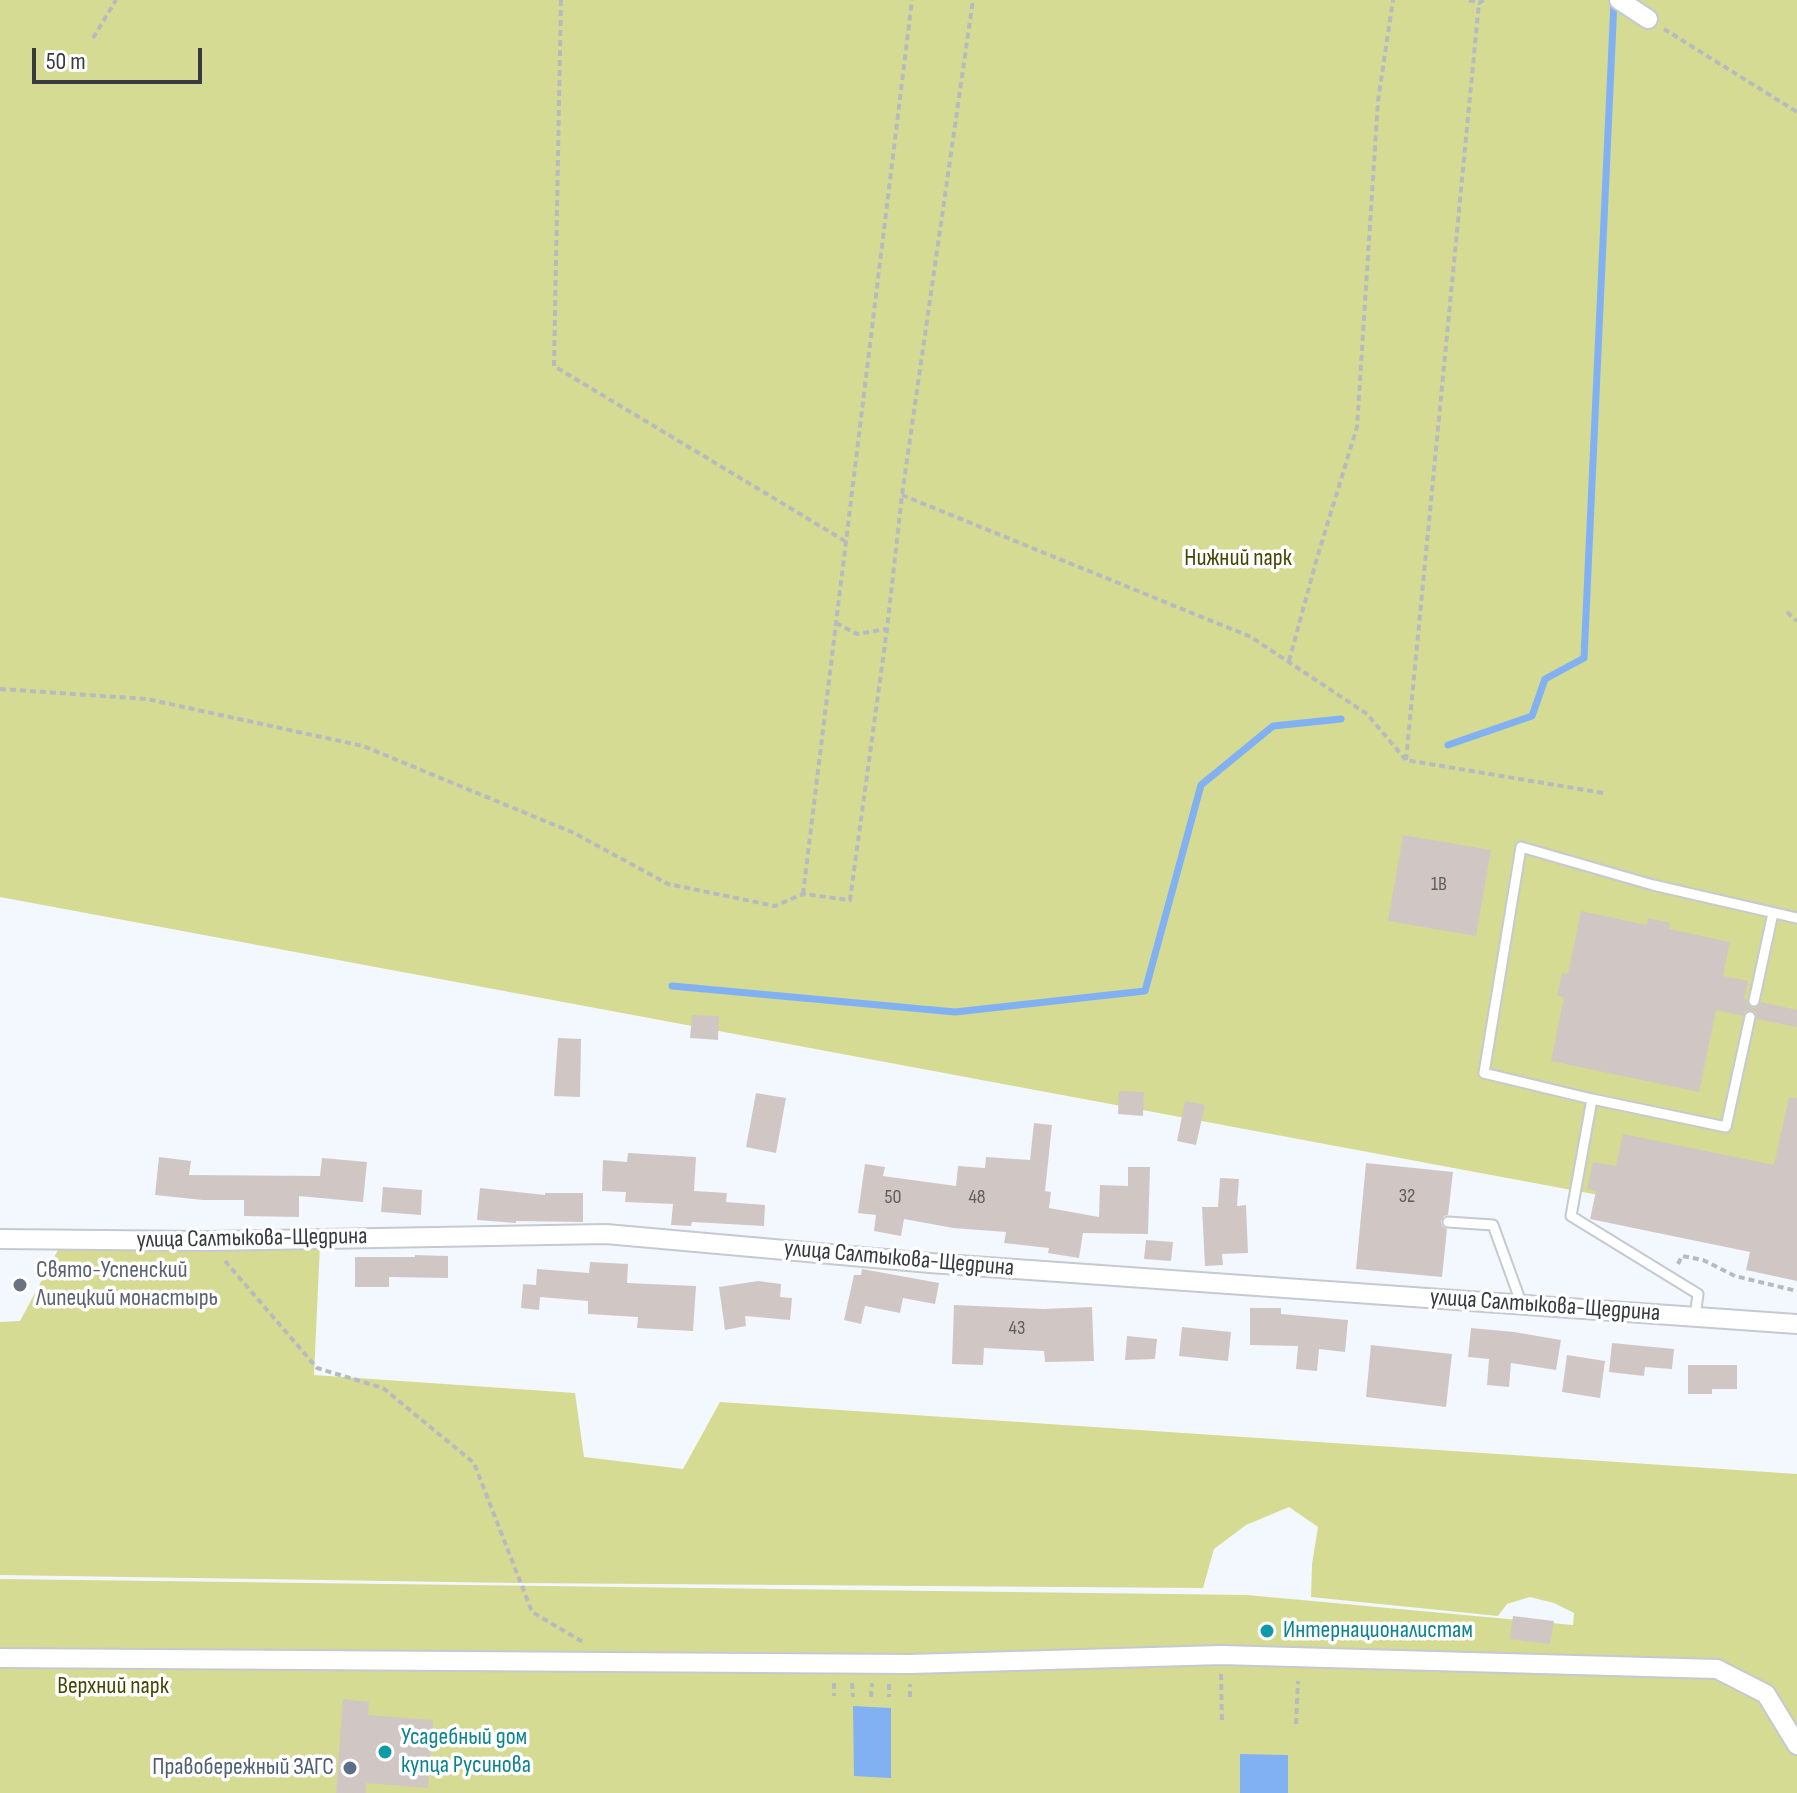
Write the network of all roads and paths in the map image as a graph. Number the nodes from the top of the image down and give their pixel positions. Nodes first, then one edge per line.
1 (116, 0) edge
2 (561, 0) edge
3 (912, 0) edge
4 (973, 0) edge
5 (1393, 0) edge
6 (1469, 0) edge
7 (1619, 0) edge
8 (1481, 2) edge
9 (1648, 19) joint
10 (93, 38) dead end
11 (1797, 112) edge
12 (902, 495) junction
13 (846, 541) junction
14 (1787, 612) dead end
15 (1797, 621) edge
16 (836, 623) junction
17 (887, 629) junction
18 (1289, 661) junction
19 (0, 689) edge
20 (1406, 760) junction
21 (1603, 793) dead end
22 (803, 894) junction
23 (1773, 913) junction
24 (1797, 918) edge
25 (1754, 1001) dead end
26 (1750, 1017) dead end
27 (1592, 1099) junction
28 (1448, 1222) dead end
29 (0, 1239) edge
30 (207, 1241) junction
31 (1672, 1278) junction
32 (1797, 1291) edge
33 (1522, 1305) junction
34 (1695, 1317) junction
35 (1797, 1324) edge
36 (0, 1658) edge
37 (617, 1662) junction
38 (1221, 1673) dead end
39 (1298, 1681) dead end
40 (1222, 1723) dead end
41 (1296, 1724) dead end
42 (1797, 1745) edge

1 - 10 path
2 - 13 path
3 - 13 path
4 - 12 path
5 - 18 path
6 - 8 path
7 - 9 street
8 - 20 path
9 - 11 path
12 - 17 path
12 - 18 path
13 - 16 path
14 - 15 path
16 - 17 path
16 - 22 path
17 - 22 path
18 - 20 path
19 - 22 path
20 - 21 path
23 - 24 lane
23 - 25 lane
23 - 27 lane
26 - 27 lane
27 - 31 lane
28 - 33 lane
29 - 30 street, улица Салтыкова-Щедрина
30 - 33 street, улица Салтыкова-Щедрина
30 - 37 path
31 - 32 path
31 - 34 lane
33 - 34 street, улица Салтыкова-Щедрина
34 - 35 street, улица Салтыкова-Щедрина
36 - 37 street
37 - 42 street
38 - 40 path
39 - 41 path

